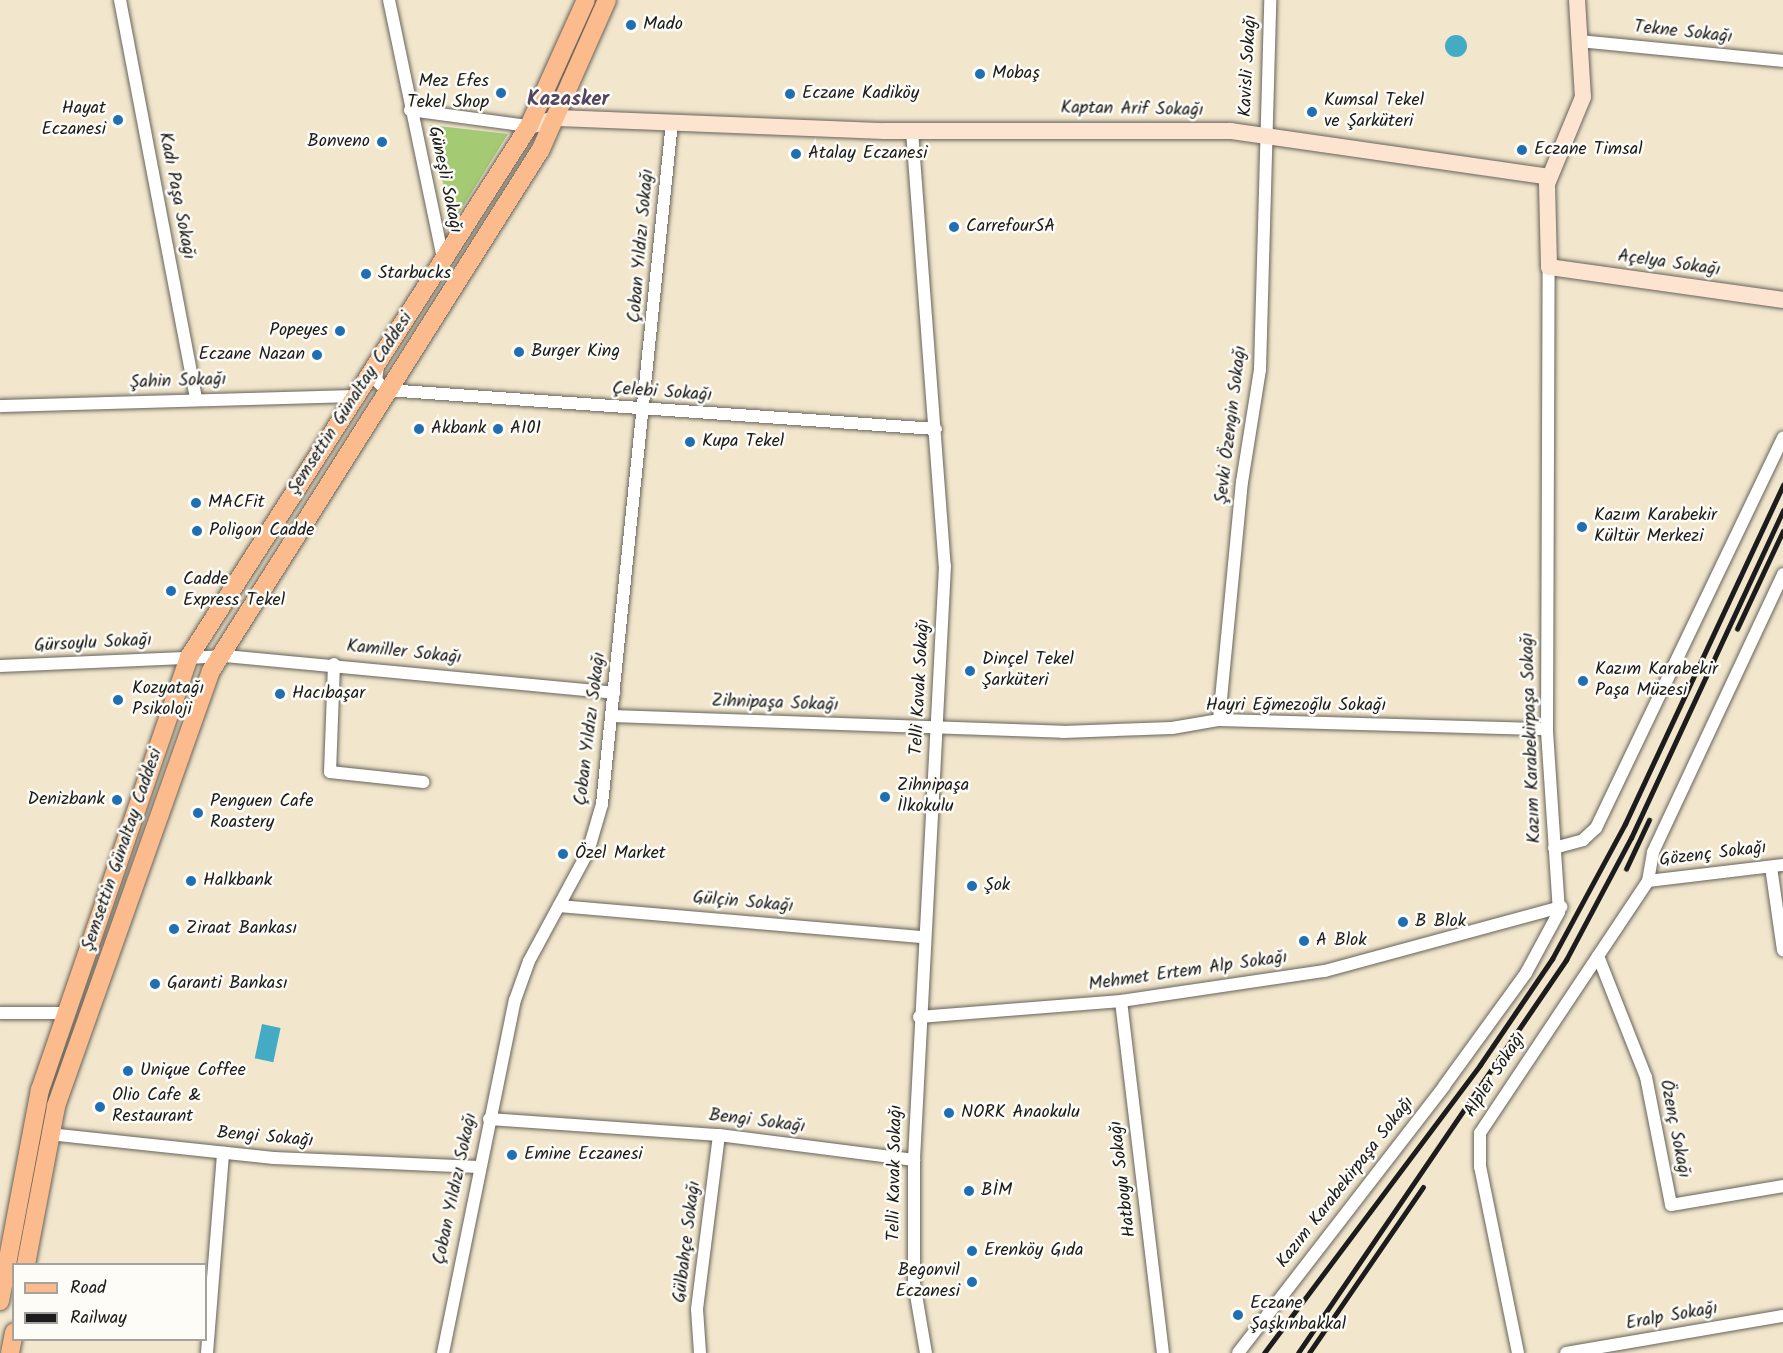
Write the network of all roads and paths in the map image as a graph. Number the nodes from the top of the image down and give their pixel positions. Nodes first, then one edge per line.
1 (120, 0) edge
2 (389, 0) edge
3 (586, 0) edge
4 (607, 0) edge
5 (1270, 0) edge
6 (1577, 0) edge
7 (1580, 41) junction
8 (1783, 61) edge
9 (410, 110) junction
10 (558, 118) junction
11 (672, 122) junction
12 (529, 126) junction
13 (912, 131) junction
14 (1263, 134) junction
15 (1549, 177) junction
16 (444, 263) junction
17 (1549, 267) junction
18 (1722, 292) junction
19 (1783, 295) edge
20 (1783, 300) edge
21 (380, 361) junction
22 (386, 390) junction
23 (357, 396) junction
24 (196, 399) junction
25 (0, 406) edge
26 (645, 410) junction
27 (936, 429) junction
28 (1783, 438) edge
29 (1783, 574) edge
30 (218, 655) junction
31 (189, 657) junction
32 (334, 664) junction
33 (0, 666) edge
34 (614, 693) junction
35 (612, 716) junction
36 (1219, 720) junction
37 (938, 727) junction
38 (1546, 729) junction
39 (423, 782) dead end
40 (1554, 848) junction
41 (1777, 866) edge
42 (1648, 881) junction
43 (559, 906) junction
44 (1561, 907) junction
45 (924, 937) junction
46 (1783, 950) edge
47 (1598, 956) junction
48 (1121, 1001) junction
49 (0, 1013) edge
50 (67, 1013) junction
51 (919, 1017) junction
52 (489, 1119) junction
53 (49, 1134) junction
54 (719, 1135) junction
55 (223, 1153) junction
56 (914, 1160) junction
57 (479, 1167) junction
58 (1783, 1186) edge
59 (5, 1241) edge
60 (26, 1263) edge
61 (0, 1301) edge
62 (1783, 1316) edge
63 (207, 1353) edge
64 (443, 1353) edge
65 (700, 1353) edge
66 (926, 1353) edge
67 (1163, 1353) edge
68 (1238, 1353) edge
69 (1518, 1353) edge
70 (1566, 1353) edge

1 - 24 street, Kadı Paşa Sokağı
2 - 9 street, Güneşli Sokağı
3 - 12 main road, Şemsettin Günaltay Caddesi
4 - 10 main road, Şemsettin Günaltay Caddesi
5 - 14 street, Kavisli Sokağı
6 - 7 street
7 - 8 street, Tekne Sokağı
7 - 15 street
9 - 12 street
9 - 16 street, Güneşli Sokağı
10 - 11 street, Kaptan Arif Sokağı
10 - 12 street, Kaptan Arif Sokağı
10 - 22 main road, Şemsettin Günaltay Caddesi
11 - 13 street, Kaptan Arif Sokağı
11 - 26 street, Çoban Yıldızı Sokağı
12 - 16 main road, Şemsettin Günaltay Caddesi
13 - 14 street, Kaptan Arif Sokağı
13 - 27 street, Telli Kavak Sokağı
14 - 15 street, Kaptan Arif Sokağı
14 - 36 street, Şevki Özengin Sokağı
15 - 17 street
16 - 21 main road, Şemsettin Günaltay Caddesi
17 - 18 street, Açelya Sokağı
17 - 38 street, Kazım Karabekirpaşa Sokağı
18 - 19 street, Açelya Sokağı
18 - 20 street
21 - 22 street
21 - 23 main road, Şemsettin Günaltay Caddesi
22 - 26 street, Çelebi Sokağı
22 - 30 main road, Şemsettin Günaltay Caddesi
23 - 24 street, Şahin Sokağı
23 - 31 main road, Şemsettin Günaltay Caddesi
24 - 25 street, Şahin Sokağı
26 - 27 street, Çelebi Sokağı
26 - 34 street, Çoban Yıldızı Sokağı
27 - 37 street, Telli Kavak Sokağı
28 - 40 street
29 - 42 street
30 - 31 street, Kamiller Sokağı
30 - 32 street, Kamiller Sokağı
30 - 53 main road, Şemsettin Günaltay Caddesi
31 - 33 street, Gürsoylu Sokağı
31 - 50 main road, Şemsettin Günaltay Caddesi
32 - 34 street, Kamiller Sokağı
32 - 39 street
34 - 35 street, Çoban Yıldızı Sokağı
35 - 37 street, Zihnipaşa Sokağı
35 - 43 street, Çoban Yıldızı Sokağı
36 - 37 street, Hayri Eğmezoğlu Sokağı
36 - 38 street, Hayri Eğmezoğlu Sokağı
37 - 45 street, Telli Kavak Sokağı
38 - 40 street, Kazım Karabekirpaşa Sokağı
40 - 44 street, Kazım Karabekirpaşa Sokağı
41 - 42 street, Gözenç Sokağı
41 - 46 street
42 - 47 street, Alpler Sokağı
43 - 45 street, Gülçin Sokağı
43 - 52 street, Çoban Yıldızı Sokağı
44 - 48 street, Mehmet Ertem Alp Sokağı
44 - 68 street, Kazım Karabekirpaşa Sokağı
45 - 51 street, Telli Kavak Sokağı
47 - 58 street, Özenç Sokağı
47 - 69 street, Alpler Sokağı
48 - 51 street, Mehmet Ertem Alp Sokağı
48 - 67 street, Hatboyu Sokağı
49 - 50 street
50 - 59 main road, Şemsettin Günaltay Caddesi
51 - 56 street, Telli Kavak Sokağı
52 - 54 street, Bengi Sokağı
52 - 57 street, Çoban Yıldızı Sokağı
53 - 55 street, Bengi Sokağı
53 - 60 main road, Şemsettin Günaltay Caddesi
54 - 56 street, Bengi Sokağı
54 - 65 street, Gülbahçe Sokağı
55 - 57 street, Bengi Sokağı
55 - 63 street
56 - 66 street, Telli Kavak Sokağı
57 - 64 street, Çoban Yıldızı Sokağı
59 - 61 main road, Şemsettin Günaltay Caddesi
62 - 70 street, Eralp Sokağı

